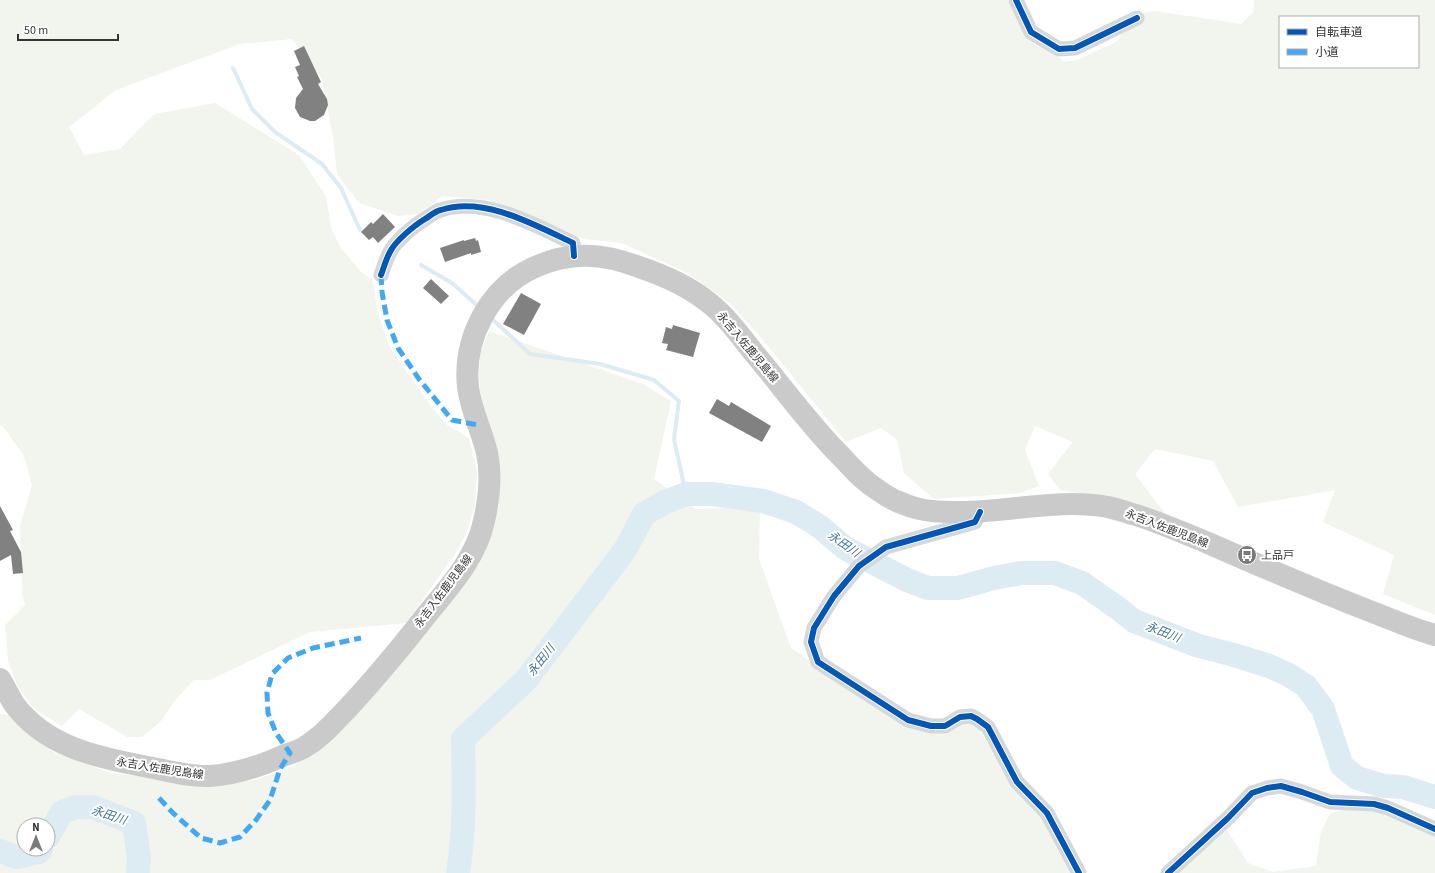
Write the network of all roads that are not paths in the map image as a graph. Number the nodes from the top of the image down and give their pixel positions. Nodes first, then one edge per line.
1 (1016, 0) edge
2 (1137, 18) dead end
3 (566, 257) junction
4 (381, 275) dead end
5 (980, 512) junction
6 (1435, 635) edge
7 (0, 679) edge
8 (1435, 829) edge
9 (1079, 873) edge
10 (1168, 873) edge

1 - 2 street
3 - 4 street
3 - 5 main road, 永吉入佐鹿児島線
3 - 7 main road, 永吉入佐鹿児島線
5 - 6 main road, 永吉入佐鹿児島線
5 - 9 street
8 - 10 street

